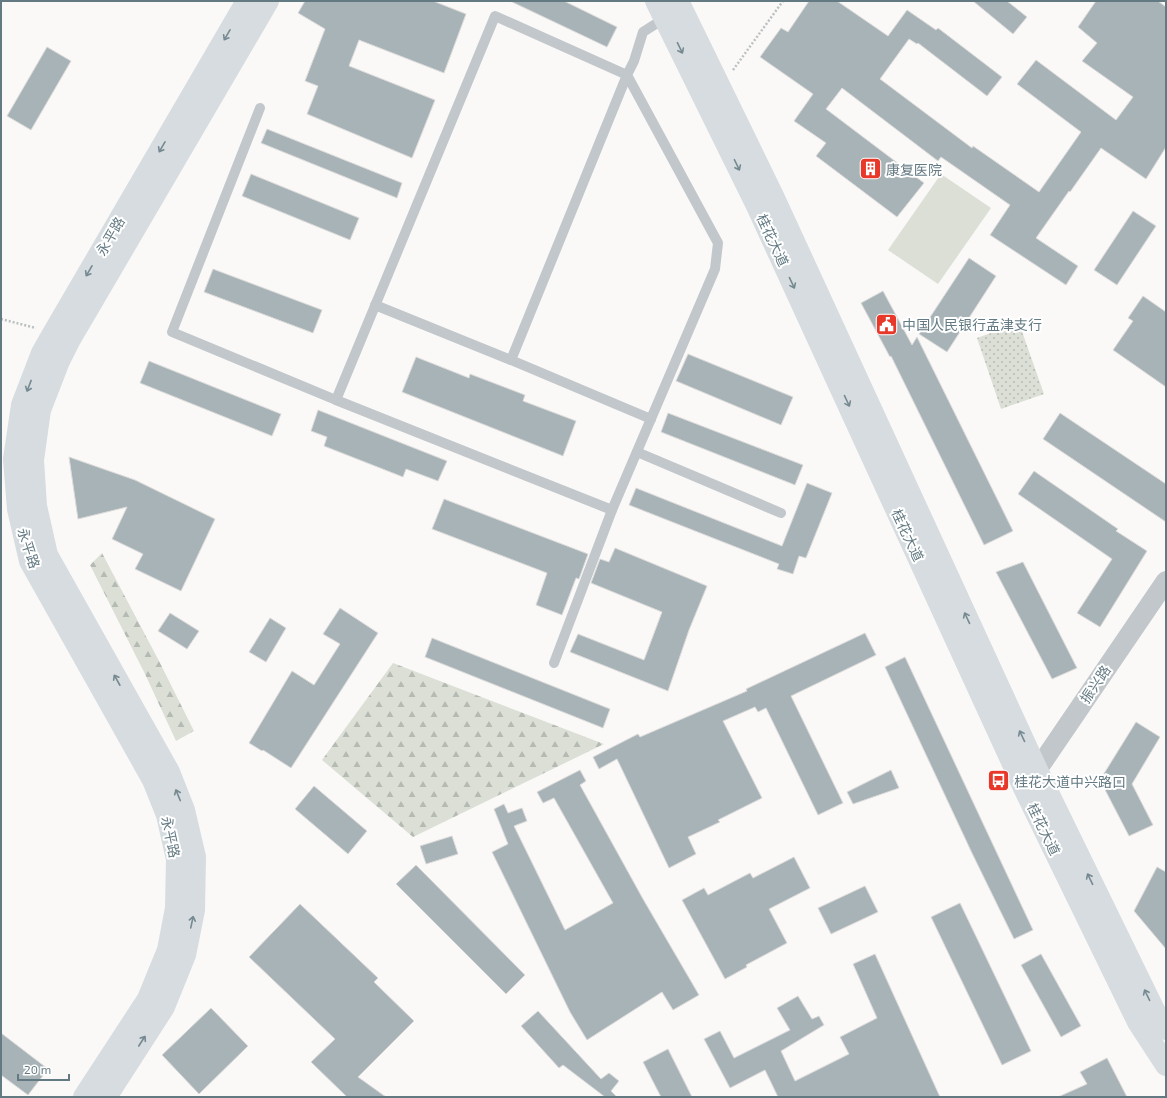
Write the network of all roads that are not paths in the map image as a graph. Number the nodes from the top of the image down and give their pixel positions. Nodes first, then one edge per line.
1 (247, 1) edge
2 (268, 1) edge
3 (678, 1) edge
4 (661, 10) edge
5 (627, 75) junction
6 (260, 108) dead end
7 (375, 305) junction
8 (511, 360) junction
9 (336, 400) junction
10 (651, 419) junction
11 (637, 452) junction
12 (612, 510) junction
13 (781, 513) dead end
14 (1166, 580) edge
15 (554, 663) dead end
16 (1037, 770) junction
17 (1024, 788) junction
18 (1166, 1029) edge
19 (1166, 1064) edge
20 (84, 1097) edge
21 (106, 1097) edge

1 -> 20 main road, 永平路
21 -> 2 main road, 永平路
16 -> 3 main road, 桂花大道
4 - 5 lane
4 -> 17 main road, 桂花大道
5 - 7 lane
5 - 8 lane
5 - 10 lane
6 - 9 lane
7 - 8 lane
7 - 9 lane
8 - 10 lane
9 - 12 lane
10 - 11 lane
11 - 12 lane
11 - 13 lane
12 - 15 lane
14 - 16 street, 振兴路
16 - 17 street, 振兴路
18 -> 16 main road, 桂花大道
17 - 19 main road, 桂花大道

